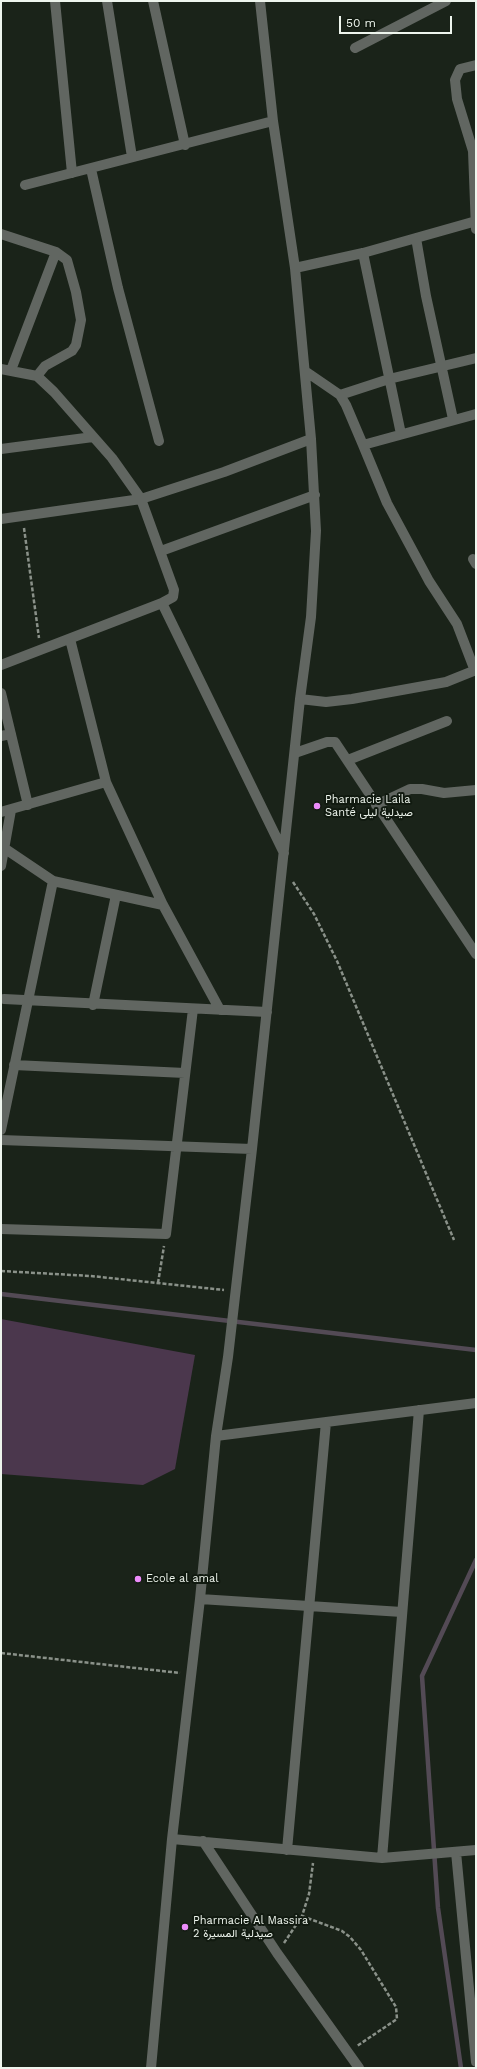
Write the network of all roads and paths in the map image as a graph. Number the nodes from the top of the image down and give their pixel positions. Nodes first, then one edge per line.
1 (55, 1) edge
2 (107, 1) edge
3 (154, 1) edge
4 (260, 1) edge
5 (446, 1) edge
6 (355, 48) dead end
7 (476, 65) edge
8 (273, 121) junction
9 (185, 145) junction
10 (474, 151) edge
11 (132, 157) junction
12 (91, 169) junction
13 (72, 173) junction
14 (26, 185) dead end
15 (476, 223) edge
16 (1, 234) edge
17 (416, 238) junction
18 (56, 252) junction
19 (363, 253) junction
20 (295, 268) junction
21 (476, 358) edge
22 (441, 365) junction
23 (6, 370) edge
24 (304, 371) junction
25 (37, 376) junction
26 (389, 378) junction
27 (340, 395) junction
28 (476, 414) edge
29 (453, 419) junction
30 (401, 434) junction
31 (93, 437) junction
32 (311, 439) junction
33 (159, 441) dead end
34 (363, 445) junction
35 (1, 449) edge
36 (315, 495) junction
37 (141, 499) junction
38 (22, 516) junction
39 (1, 519) edge
40 (161, 551) junction
41 (162, 604) junction
42 (70, 639) junction
43 (41, 650) junction
44 (1, 665) edge
45 (475, 670) edge
46 (1, 693) edge
47 (300, 699) junction
48 (447, 721) dead end
49 (6, 735) edge
50 (295, 753) junction
51 (348, 760) junction
52 (106, 782) junction
53 (476, 790) edge
54 (28, 805) junction
55 (376, 805) junction
56 (11, 810) junction
57 (1, 812) edge
58 (4, 848) junction
59 (284, 853) junction
60 (282, 865) junction
61 (1, 866) edge
62 (53, 882) junction
63 (116, 895) junction
64 (163, 905) junction
65 (476, 954) edge
66 (4, 999) dead end
67 (28, 1001) junction
68 (93, 1004) junction
69 (193, 1009) junction
70 (220, 1010) junction
71 (267, 1012) junction
72 (14, 1065) junction
73 (185, 1073) junction
74 (1, 1130) edge
75 (1, 1140) edge
76 (176, 1147) junction
77 (252, 1149) junction
78 (1, 1229) edge
79 (166, 1234) junction
80 (454, 1240) dead end
81 (1, 1271) edge
82 (158, 1283) junction
83 (235, 1292) junction
84 (476, 1403) edge
85 (419, 1410) junction
86 (326, 1422) junction
87 (216, 1436) junction
88 (200, 1599) junction
89 (310, 1606) junction
90 (402, 1612) junction
91 (1, 1653) edge
92 (190, 1674) junction
93 (172, 1839) junction
94 (203, 1841) junction
95 (287, 1850) junction
96 (476, 1850) edge
97 (314, 1852) junction
98 (456, 1852) junction
99 (382, 1858) junction
100 (302, 1916) junction
101 (277, 1953) junction
102 (472, 1959) edge
103 (348, 2052) junction
104 (476, 2062) edge
105 (151, 2068) edge
106 (359, 2068) edge

1 - 13 street
2 - 11 street
3 - 9 street
4 - 8 street
5 - 6 street
7 - 10 street
8 - 9 street
8 - 20 street
9 - 11 street
10 - 15 street
11 - 12 street
12 - 13 street
12 - 33 street
13 - 14 street
15 - 17 street
16 - 18 street
17 - 19 street
17 - 22 street
18 - 23 street
18 - 25 street
19 - 20 street
19 - 26 street
20 - 24 street
21 - 22 street
22 - 26 street
22 - 29 street
23 - 25 street
24 - 27 street
24 - 32 street
25 - 31 street
26 - 27 street
26 - 30 street
27 - 34 street
28 - 29 street
29 - 30 street
30 - 34 street
31 - 35 street
31 - 37 street
32 - 36 street
32 - 37 street
34 - 45 street
36 - 40 street
36 - 47 street
37 - 38 street
37 - 40 street
38 - 39 street
38 - 43 path
40 - 41 street
41 - 42 street
41 - 59 street
42 - 43 street
42 - 52 street
43 - 44 street
45 - 47 street
46 - 49 street
47 - 50 street
48 - 51 street
49 - 54 street
50 - 51 street
50 - 59 street
51 - 55 street
52 - 54 street
52 - 64 street
53 - 55 street
54 - 56 street
55 - 65 street
56 - 57 street
56 - 58 street
58 - 61 street
58 - 62 street
59 - 60 street
60 - 71 street
60 - 80 path
62 - 63 street
62 - 67 street
63 - 64 street
63 - 68 street
64 - 70 street
66 - 67 street
67 - 68 street
67 - 72 street
68 - 69 street
69 - 70 street
69 - 73 street
70 - 71 street
71 - 77 street
72 - 73 street
72 - 74 street
73 - 76 street
75 - 76 street
76 - 77 street
76 - 79 street
77 - 83 street
78 - 79 street
79 - 82 path
81 - 82 path
82 - 83 path
83 - 87 street
84 - 85 street
85 - 86 street
85 - 90 street
86 - 87 street
86 - 89 street
87 - 88 street
88 - 89 street
88 - 92 street
89 - 90 street
89 - 95 street
90 - 99 street
91 - 92 path
92 - 93 street
93 - 94 street
93 - 105 street
94 - 95 street
94 - 101 street
95 - 97 street
96 - 98 street
97 - 99 street
97 - 100 path
98 - 99 street
98 - 102 street
100 - 101 path
100 - 103 path
101 - 103 street
102 - 104 street
103 - 106 street

